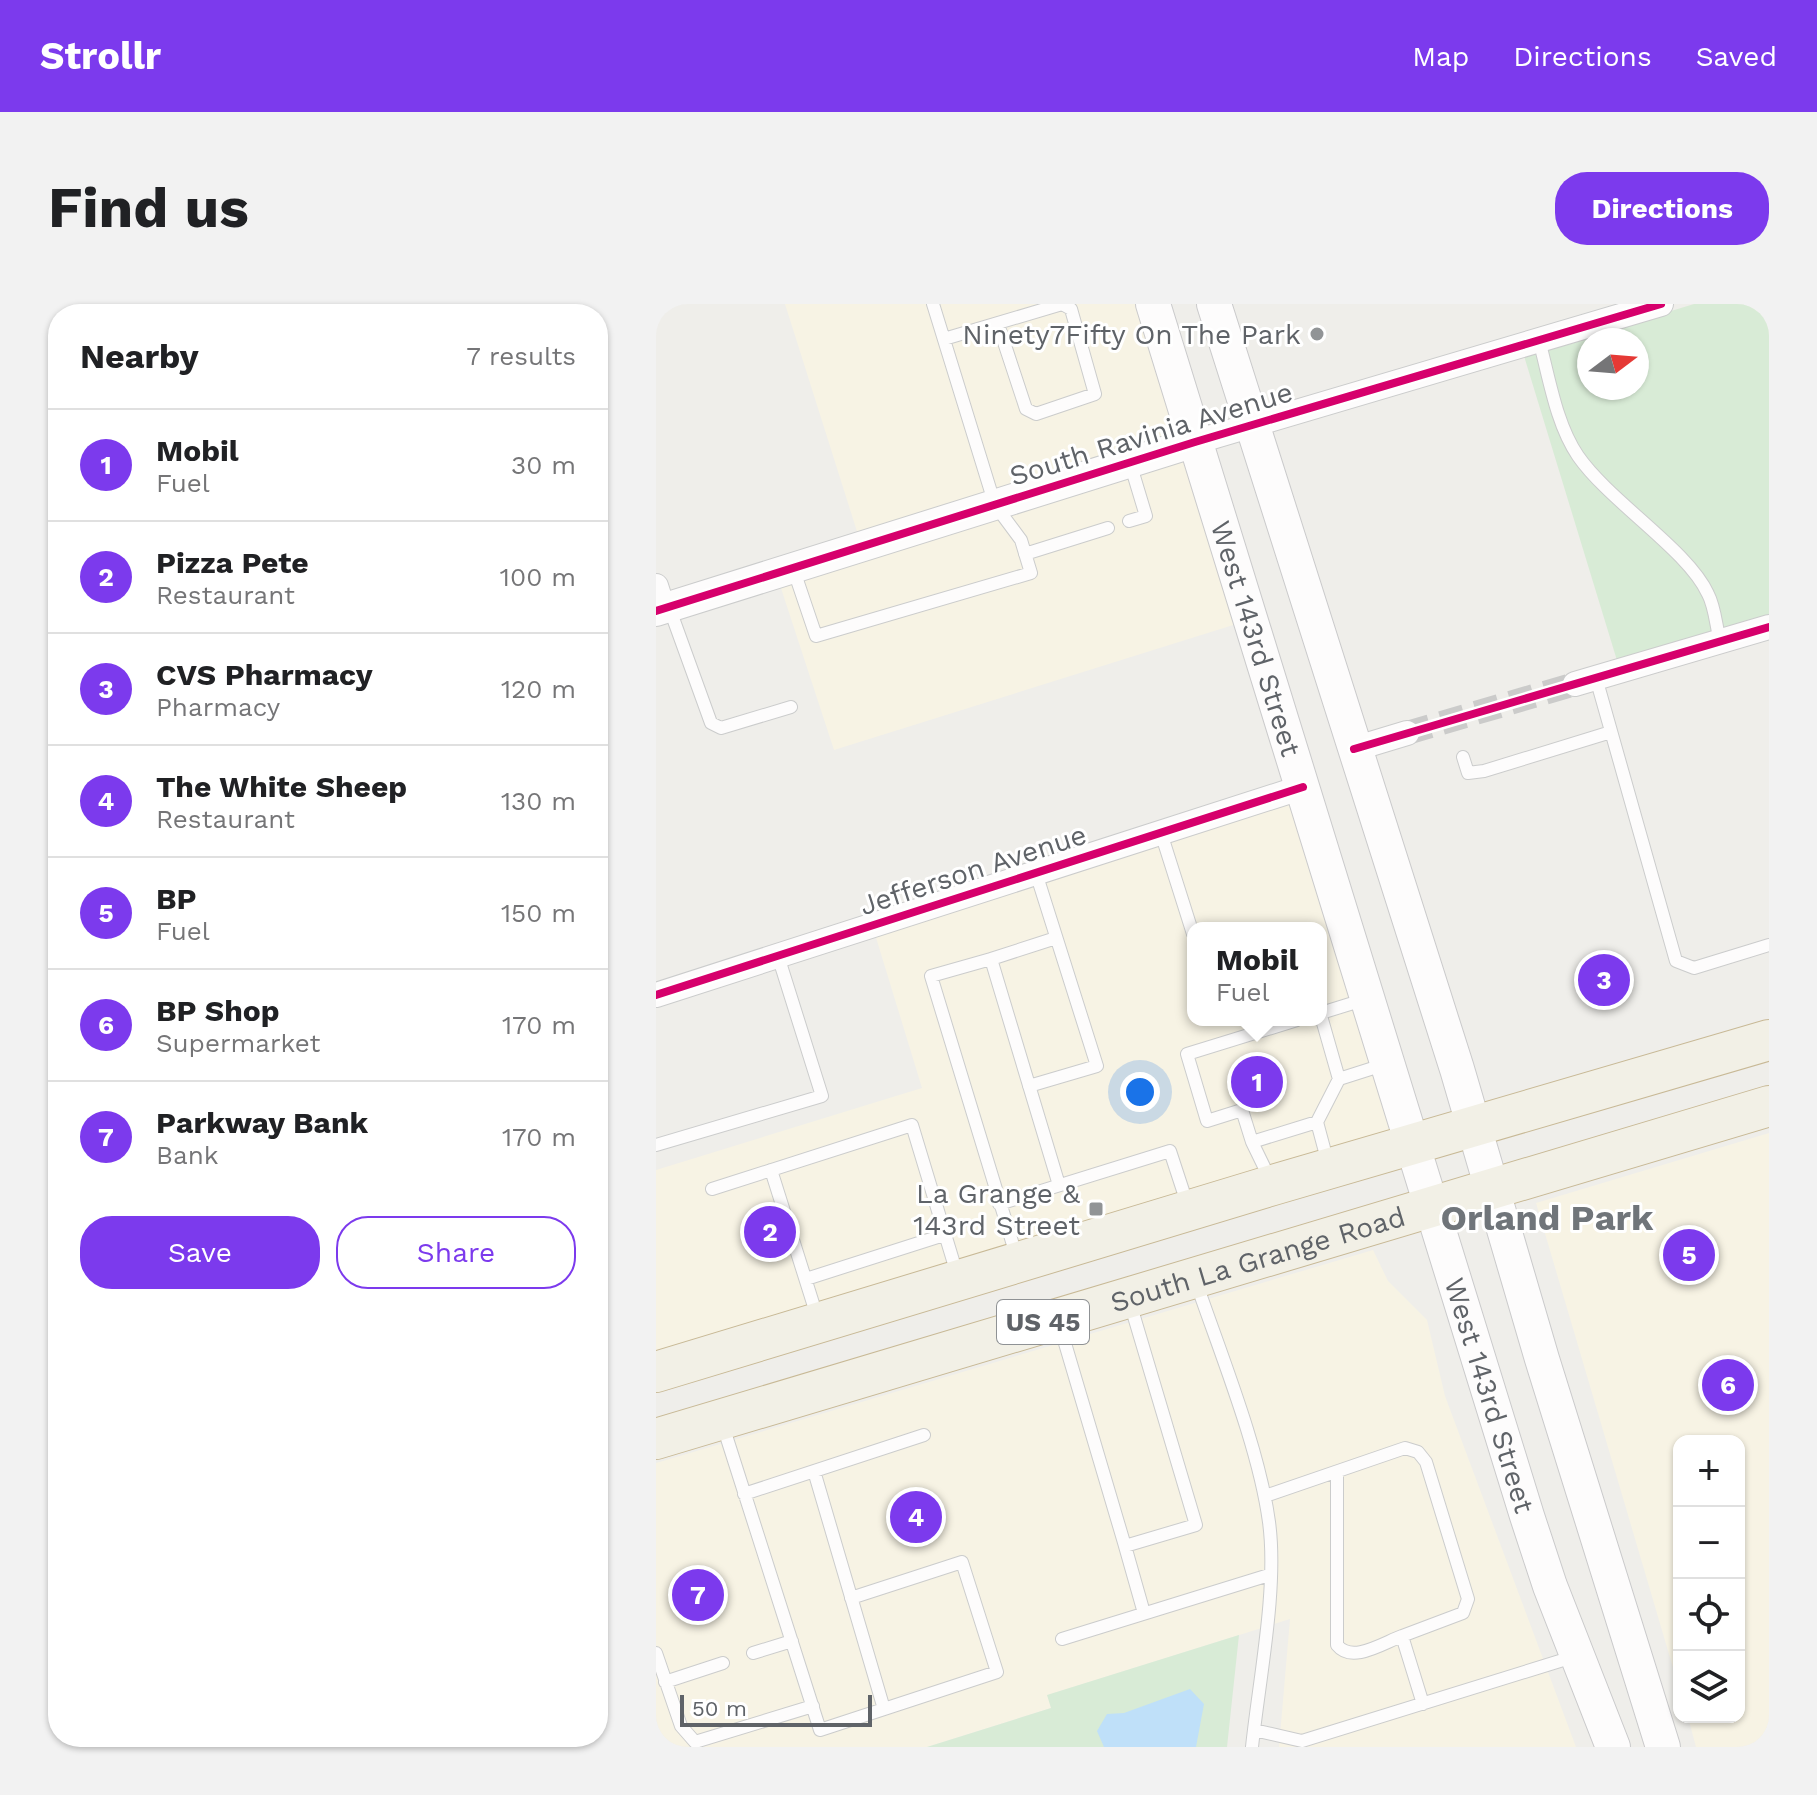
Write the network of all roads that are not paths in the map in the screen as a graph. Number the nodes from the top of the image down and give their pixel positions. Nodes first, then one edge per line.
1 (933, 304) edge
2 (1062, 304) edge
3 (1153, 304) edge
4 (1214, 304) edge
5 (1661, 304) edge
6 (998, 324) junction
7 (944, 339) junction
8 (1539, 340) junction
9 (1252, 426) junction
10 (1195, 442) junction
11 (1129, 463) junction
12 (995, 505) junction
13 (1129, 521) dead end
14 (1108, 528) dead end
15 (1025, 554) junction
16 (793, 568) junction
17 (661, 603) edge
18 (1769, 627) edge
19 (1720, 641) junction
20 (1585, 681) joint
21 (791, 707) dead end
22 (1611, 732) junction
23 (1407, 733) tunnel mouth
24 (1354, 749) junction
25 (1463, 757) dead end
26 (1303, 787) junction
27 (1161, 833) junction
28 (1036, 873) junction
29 (1189, 922) edge
30 (1056, 938) junction
31 (1769, 945) edge
32 (778, 956) junction
33 (991, 959) junction
34 (656, 995) edge
35 (1366, 999) junction
36 (1327, 1012) edge
37 (1278, 1026) edge
38 (1324, 1026) edge
39 (1769, 1040) edge
40 (1386, 1064) junction
41 (1339, 1079) junction
42 (1029, 1086) junction
43 (1769, 1106) edge
44 (1317, 1122) junction
45 (1475, 1128) junction
46 (1252, 1142) junction
47 (656, 1145) edge
48 (1412, 1145) junction
49 (1330, 1168) junction
50 (771, 1170) junction
51 (1059, 1185) junction
52 (1273, 1185) junction
53 (1492, 1187) junction
54 (712, 1189) dead end
55 (999, 1204) junction
56 (1430, 1205) junction
57 (1190, 1210) junction
58 (947, 1234) junction
59 (1019, 1262) junction
60 (1194, 1276) junction
61 (806, 1279) junction
62 (959, 1280) junction
63 (1128, 1296) junction
64 (1058, 1318) junction
65 (819, 1320) junction
66 (656, 1372) edge
67 (720, 1420) junction
68 (924, 1435) dead end
69 (656, 1439) edge
70 (814, 1471) junction
71 (1337, 1472) junction
72 (744, 1494) junction
73 (1265, 1496) junction
74 (1125, 1546) junction
75 (1269, 1575) junction
76 (851, 1598) junction
77 (1144, 1613) junction
78 (1402, 1636) junction
79 (1062, 1639) dead end
80 (792, 1641) junction
81 (656, 1653) edge
82 (753, 1653) dead end
83 (1577, 1656) junction
84 (723, 1663) dead end
85 (665, 1682) junction
86 (1423, 1704) junction
87 (813, 1706) junction
88 (884, 1709) junction
89 (1254, 1730) junction
90 (1303, 1744) edge
91 (1252, 1747) edge
92 (1613, 1747) edge
93 (1663, 1747) edge

1 - 7 lane
2 - 6 lane
2 - 6 lane
3 - 10 main road, West 143rd Street
4 - 9 main road, West 143rd Street
5 - 8 street, South Ravinia Avenue
6 - 7 lane
7 - 12 lane
8 - 9 street, South Ravinia Avenue
8 - 19 lane
9 - 10 street, South Ravinia Avenue
9 - 24 main road, West 143rd Street
10 - 11 street, South Ravinia Avenue
10 - 26 main road, West 143rd Street
11 - 12 street, South Ravinia Avenue
11 - 13 lane
12 - 15 lane
12 - 16 street, South Ravinia Avenue
14 - 15 lane
15 - 16 lane
16 - 17 street, South Ravinia Avenue
17 - 21 lane
18 - 19 street
19 - 20 street
20 - 22 lane
22 - 25 lane
22 - 31 lane
23 - 24 street
24 - 45 main road, West 143rd Street
26 - 27 street, Jefferson Avenue
26 - 35 main road, West 143rd Street
27 - 28 street, Jefferson Avenue
27 - 29 lane
28 - 30 lane
28 - 32 street, Jefferson Avenue
30 - 33 lane
30 - 42 lane
32 - 34 street, Jefferson Avenue
32 - 47 lane
33 - 42 lane
33 - 55 lane
35 - 36 lane
35 - 40 main road, West 143rd Street
37 - 46 lane
38 - 41 lane
39 - 45 highway, US 45
40 - 41 lane
40 - 48 main road, West 143rd Street
41 - 44 lane
42 - 51 lane
43 - 53 highway, South La Grange Road / US 45
44 - 46 lane
44 - 49 lane
45 - 48 highway, US 45
45 - 53 main road, West 143rd Street
46 - 52 lane
48 - 49 highway, US 45
48 - 56 main road, West 143rd Street
49 - 52 highway, US 45
50 - 54 lane
50 - 58 lane
50 - 61 lane
51 - 55 lane
51 - 57 lane
52 - 57 highway, US 45
53 - 56 highway, South La Grange Road / US 45
53 - 93 main road, West 143rd Street
55 - 59 lane
56 - 60 highway, South La Grange Road / US 45
56 - 83 main road, West 143rd Street
57 - 59 highway, US 45
58 - 61 lane
58 - 62 lane
59 - 62 highway, US 45
60 - 63 highway, South La Grange Road / US 45
60 - 73 lane
61 - 65 lane
62 - 65 highway, US 45
63 - 64 highway, South La Grange Road / US 45
63 - 74 lane
64 - 67 highway, South La Grange Road / US 45
64 - 74 lane
65 - 66 highway, US 45
67 - 69 highway, South La Grange Road / US 45
67 - 72 lane
68 - 70 lane
70 - 72 lane
70 - 76 lane
71 - 73 lane
71 - 78 lane
71 - 78 lane
72 - 80 lane
73 - 75 lane
74 - 77 lane
75 - 77 lane
75 - 89 lane
76 - 88 lane
76 - 88 lane
77 - 79 lane
78 - 86 lane
80 - 82 lane
80 - 87 lane
81 - 85 lane
83 - 86 lane
83 - 92 main road, West 143rd Street
84 - 85 lane
85 - 87 lane
86 - 90 lane
87 - 88 lane
89 - 90 lane
89 - 91 lane

